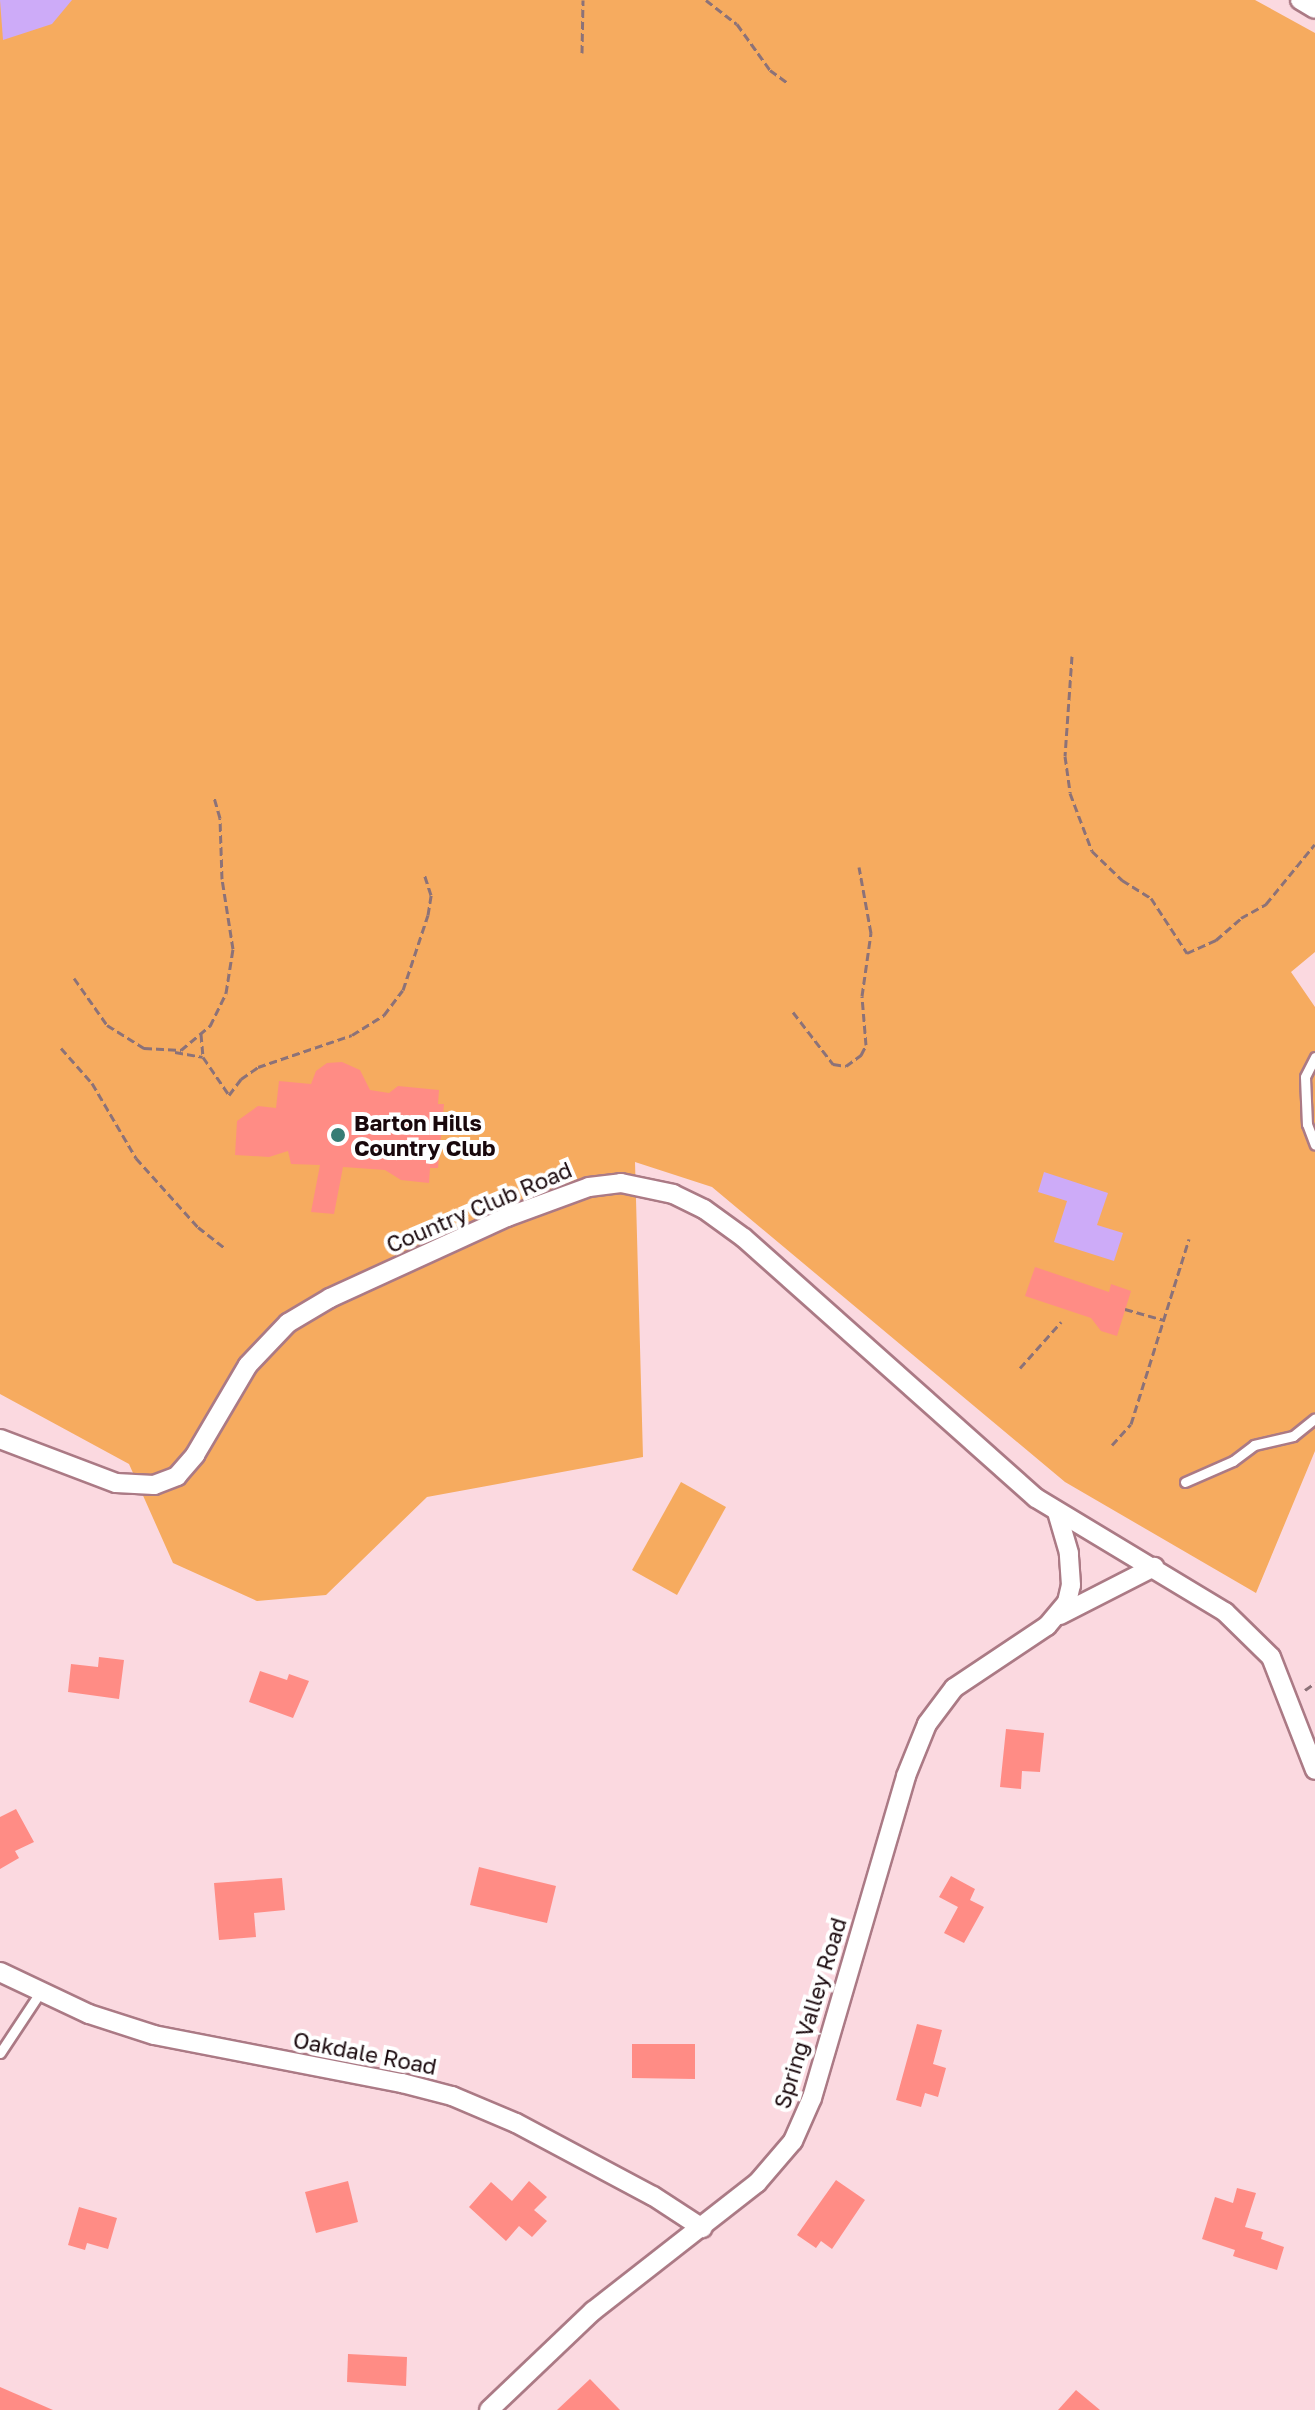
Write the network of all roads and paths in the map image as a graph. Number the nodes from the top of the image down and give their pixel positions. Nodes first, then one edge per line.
1 (583, 0) edge
2 (706, 0) edge
3 (1300, 0) edge
4 (1315, 9) edge
5 (582, 53) dead end
6 (788, 83) dead end
7 (1072, 656) dead end
8 (214, 797) dead end
9 (1315, 844) edge
10 (859, 867) dead end
11 (424, 874) dead end
12 (74, 978) dead end
13 (793, 1012) dead end
14 (201, 1034) junction
15 (61, 1048) dead end
16 (172, 1052) junction
17 (203, 1057) junction
18 (1315, 1057) edge
19 (1315, 1145) edge
20 (1189, 1239) dead end
21 (224, 1247) dead end
22 (1125, 1309) dead end
23 (1164, 1320) junction
24 (1061, 1322) dead end
25 (1020, 1368) dead end
26 (1315, 1418) edge
27 (0, 1439) edge
28 (1112, 1445) dead end
29 (1185, 1482) dead end
30 (1057, 1512) junction
31 (1154, 1567) junction
32 (1060, 1615) junction
33 (1315, 1770) edge
34 (0, 1972) edge
35 (41, 1991) junction
36 (0, 2053) edge
37 (702, 2228) junction
38 (489, 2410) edge

1 - 5 path
2 - 6 path
3 - 4 street
7 - 9 path
8 - 14 path
10 - 13 path
11 - 17 path
12 - 16 path
14 - 16 path
14 - 17 path
15 - 21 path
16 - 17 path
18 - 19 lane
20 - 23 path
22 - 23 path
23 - 28 path
24 - 25 path
26 - 29 lane
27 - 30 street, Country Club Road
30 - 31 street, Country Club Road
30 - 32 street
31 - 32 street, Spring Valley Road
31 - 33 street, Country Club Road
32 - 37 street, Spring Valley Road
34 - 35 street, Oakdale Road
35 - 36 lane
35 - 37 street, Oakdale Road
37 - 38 street, Spring Valley Road

